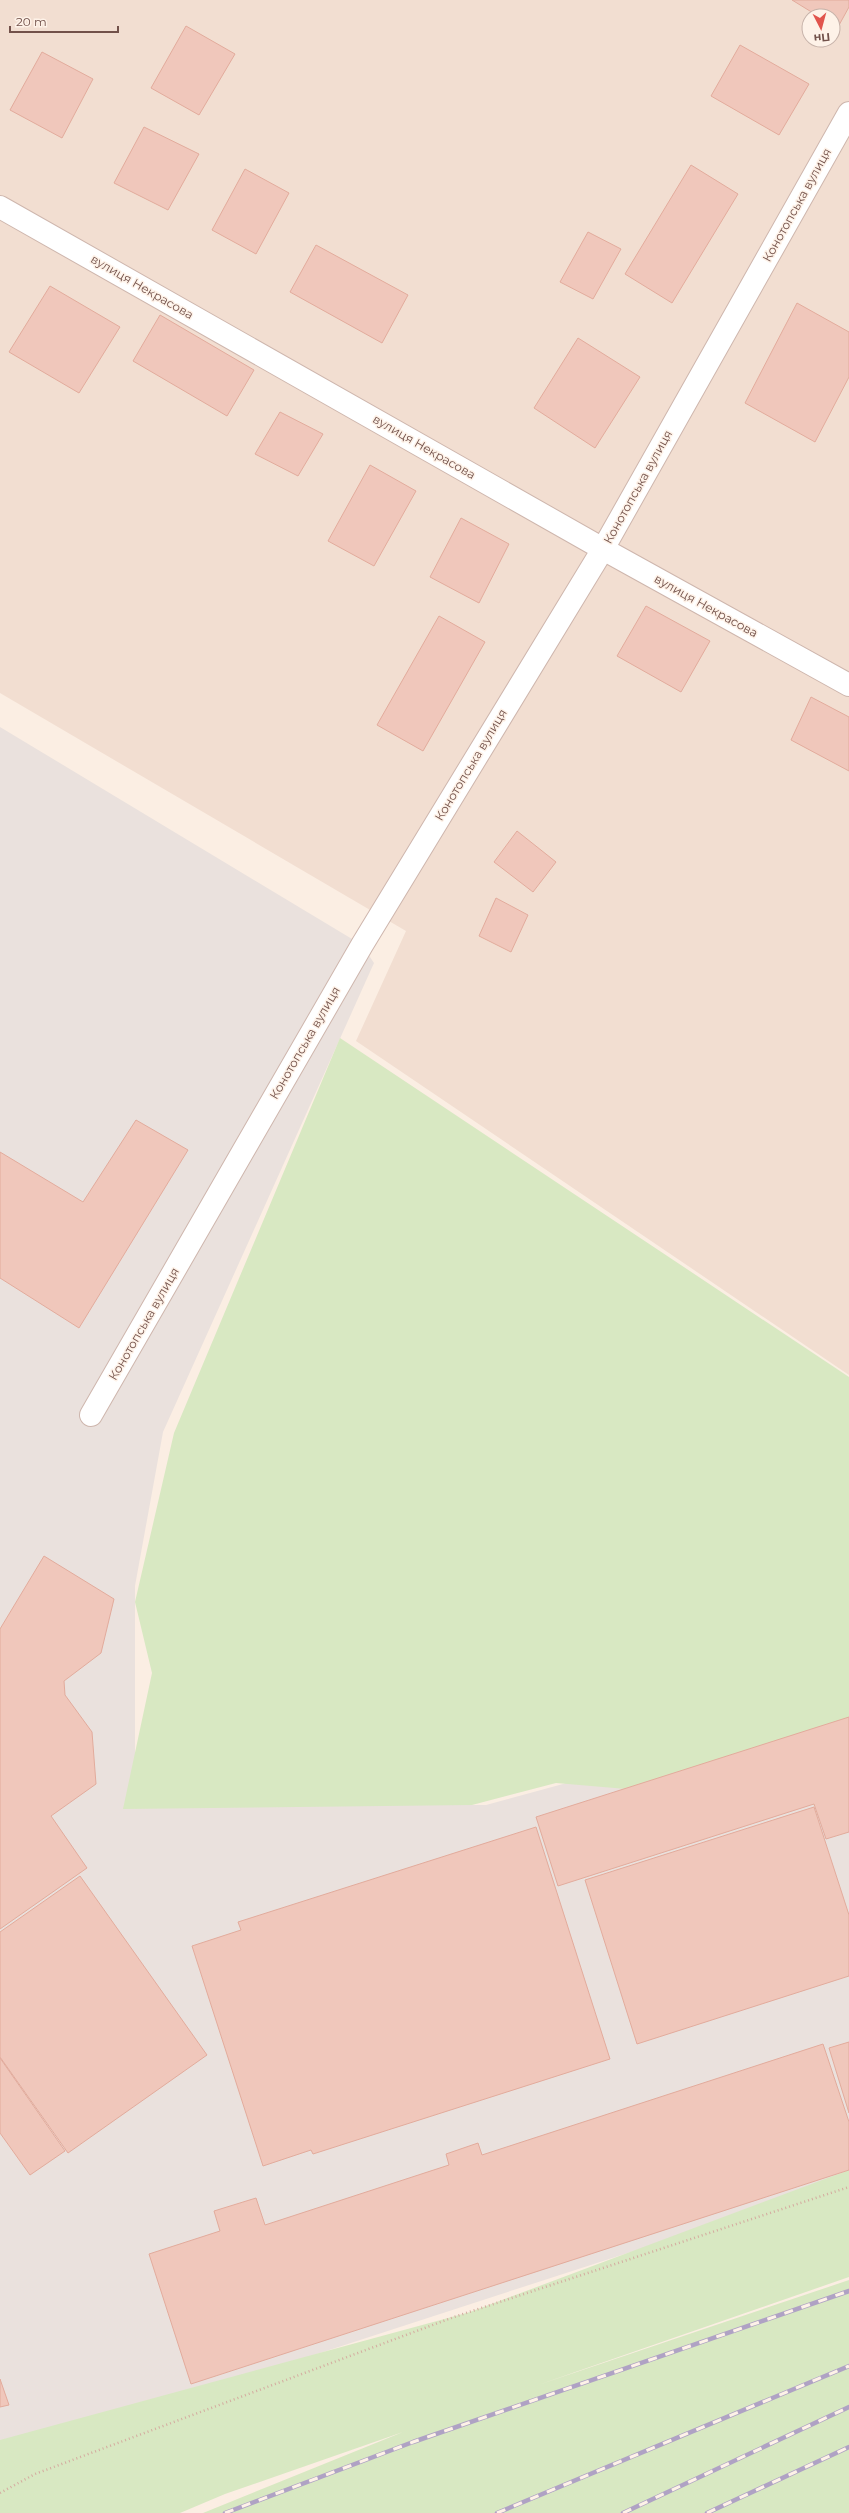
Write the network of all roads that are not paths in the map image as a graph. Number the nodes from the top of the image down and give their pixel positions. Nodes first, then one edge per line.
1 (849, 113) edge
2 (0, 207) edge
3 (603, 549) junction
4 (849, 685) edge
5 (91, 1415) dead end

1 - 3 street, Конотопська вулиця
2 - 3 street, вулиця Некрасова
3 - 4 street, вулиця Некрасова
3 - 5 street, Конотопська вулиця

